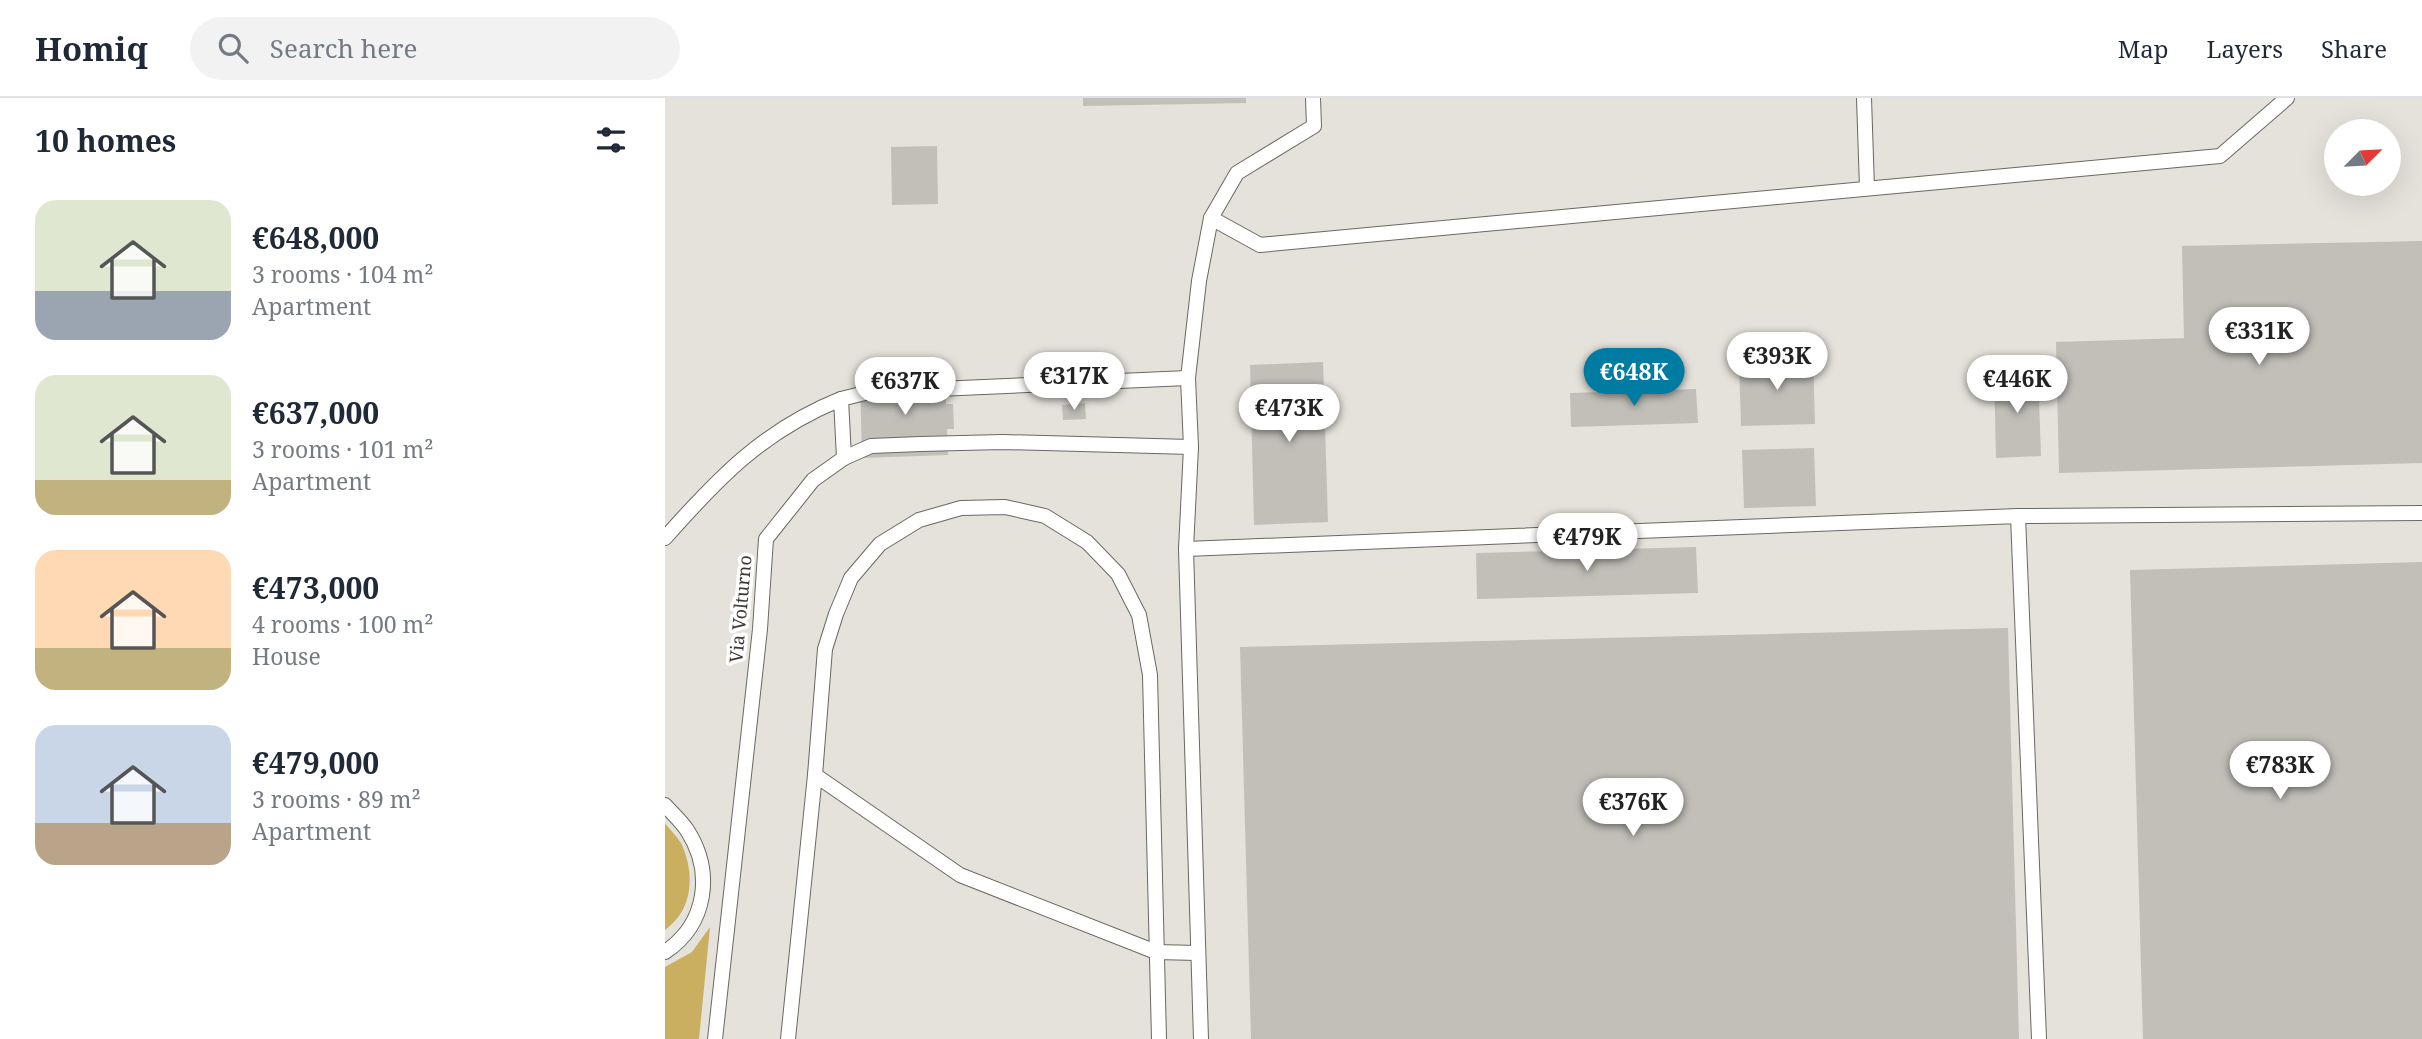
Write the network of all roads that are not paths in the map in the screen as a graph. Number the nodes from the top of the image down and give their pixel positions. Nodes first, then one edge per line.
1 (1313, 98) edge
2 (1864, 98) edge
3 (2287, 98) edge
4 (1867, 188) junction
5 (1211, 218) junction
6 (1188, 378) junction
7 (841, 399) junction
8 (1191, 447) junction
9 (844, 458) junction
10 (2422, 513) edge
11 (2018, 516) junction
12 (665, 538) edge
13 (1186, 549) junction
14 (815, 775) junction
15 (665, 805) edge
16 (665, 952) edge
17 (1156, 952) junction
18 (1198, 953) junction
19 (715, 1039) edge
20 (788, 1039) edge
21 (1159, 1039) edge
22 (1201, 1039) edge
23 (2039, 1039) edge

1 - 5 lane
2 - 4 lane
3 - 4 lane
4 - 5 lane
5 - 6 lane
6 - 7 lane
6 - 8 lane
7 - 9 lane
7 - 12 lane
8 - 9 lane, Via Volturno
8 - 13 lane
9 - 19 lane, Via Volturno
10 - 11 lane
11 - 13 lane
11 - 23 lane
13 - 18 lane
14 - 17 lane
14 - 17 lane
14 - 20 lane
15 - 16 lane
17 - 18 lane
17 - 21 lane
18 - 22 lane

